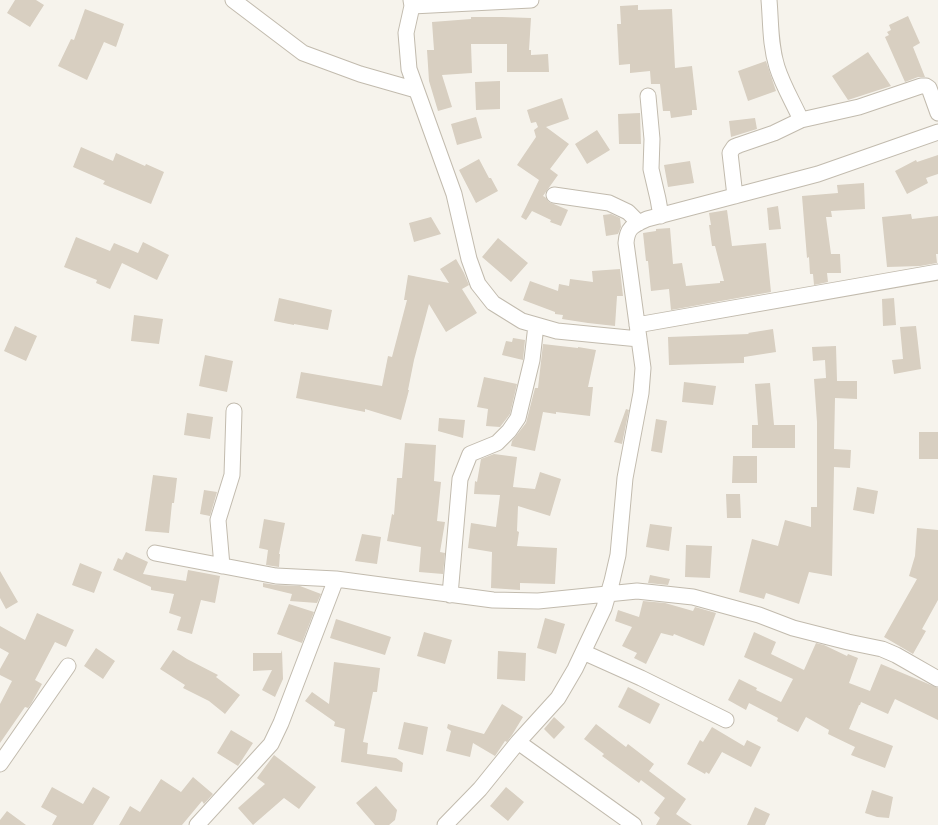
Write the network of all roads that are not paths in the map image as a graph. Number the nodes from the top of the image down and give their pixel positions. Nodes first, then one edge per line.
1 (233, 0) edge
2 (531, 0) edge
3 (769, 0) edge
4 (412, 3) edge
5 (416, 90) junction
6 (648, 96) dead end
7 (938, 113) edge
8 (801, 120) junction
9 (938, 132) edge
10 (554, 195) dead end
11 (735, 196) junction
12 (661, 216) junction
13 (639, 223) junction
14 (938, 272) edge
15 (536, 325) junction
16 (638, 332) junction
17 (234, 410) dead end
18 (155, 553) dead end
19 (222, 566) junction
20 (336, 579) junction
21 (608, 593) junction
22 (450, 595) junction
23 (583, 652) junction
24 (68, 666) dead end
25 (938, 679) edge
26 (726, 720) dead end
27 (518, 742) junction
28 (0, 764) edge
29 (197, 825) edge
30 (444, 825) edge
31 (634, 825) edge

1 - 5 street
2 - 4 street
3 - 8 street
4 - 5 street
5 - 15 street
6 - 12 street
7 - 8 street
8 - 11 street
9 - 11 street
10 - 13 street
11 - 12 street
12 - 13 street
13 - 16 street
14 - 16 street
15 - 16 street
15 - 22 street
16 - 21 street
17 - 19 street
18 - 19 street
19 - 20 street
20 - 22 street
20 - 29 street
21 - 22 street
21 - 23 street
21 - 25 street
23 - 26 street
23 - 27 street
24 - 28 street
27 - 30 street
27 - 31 street

